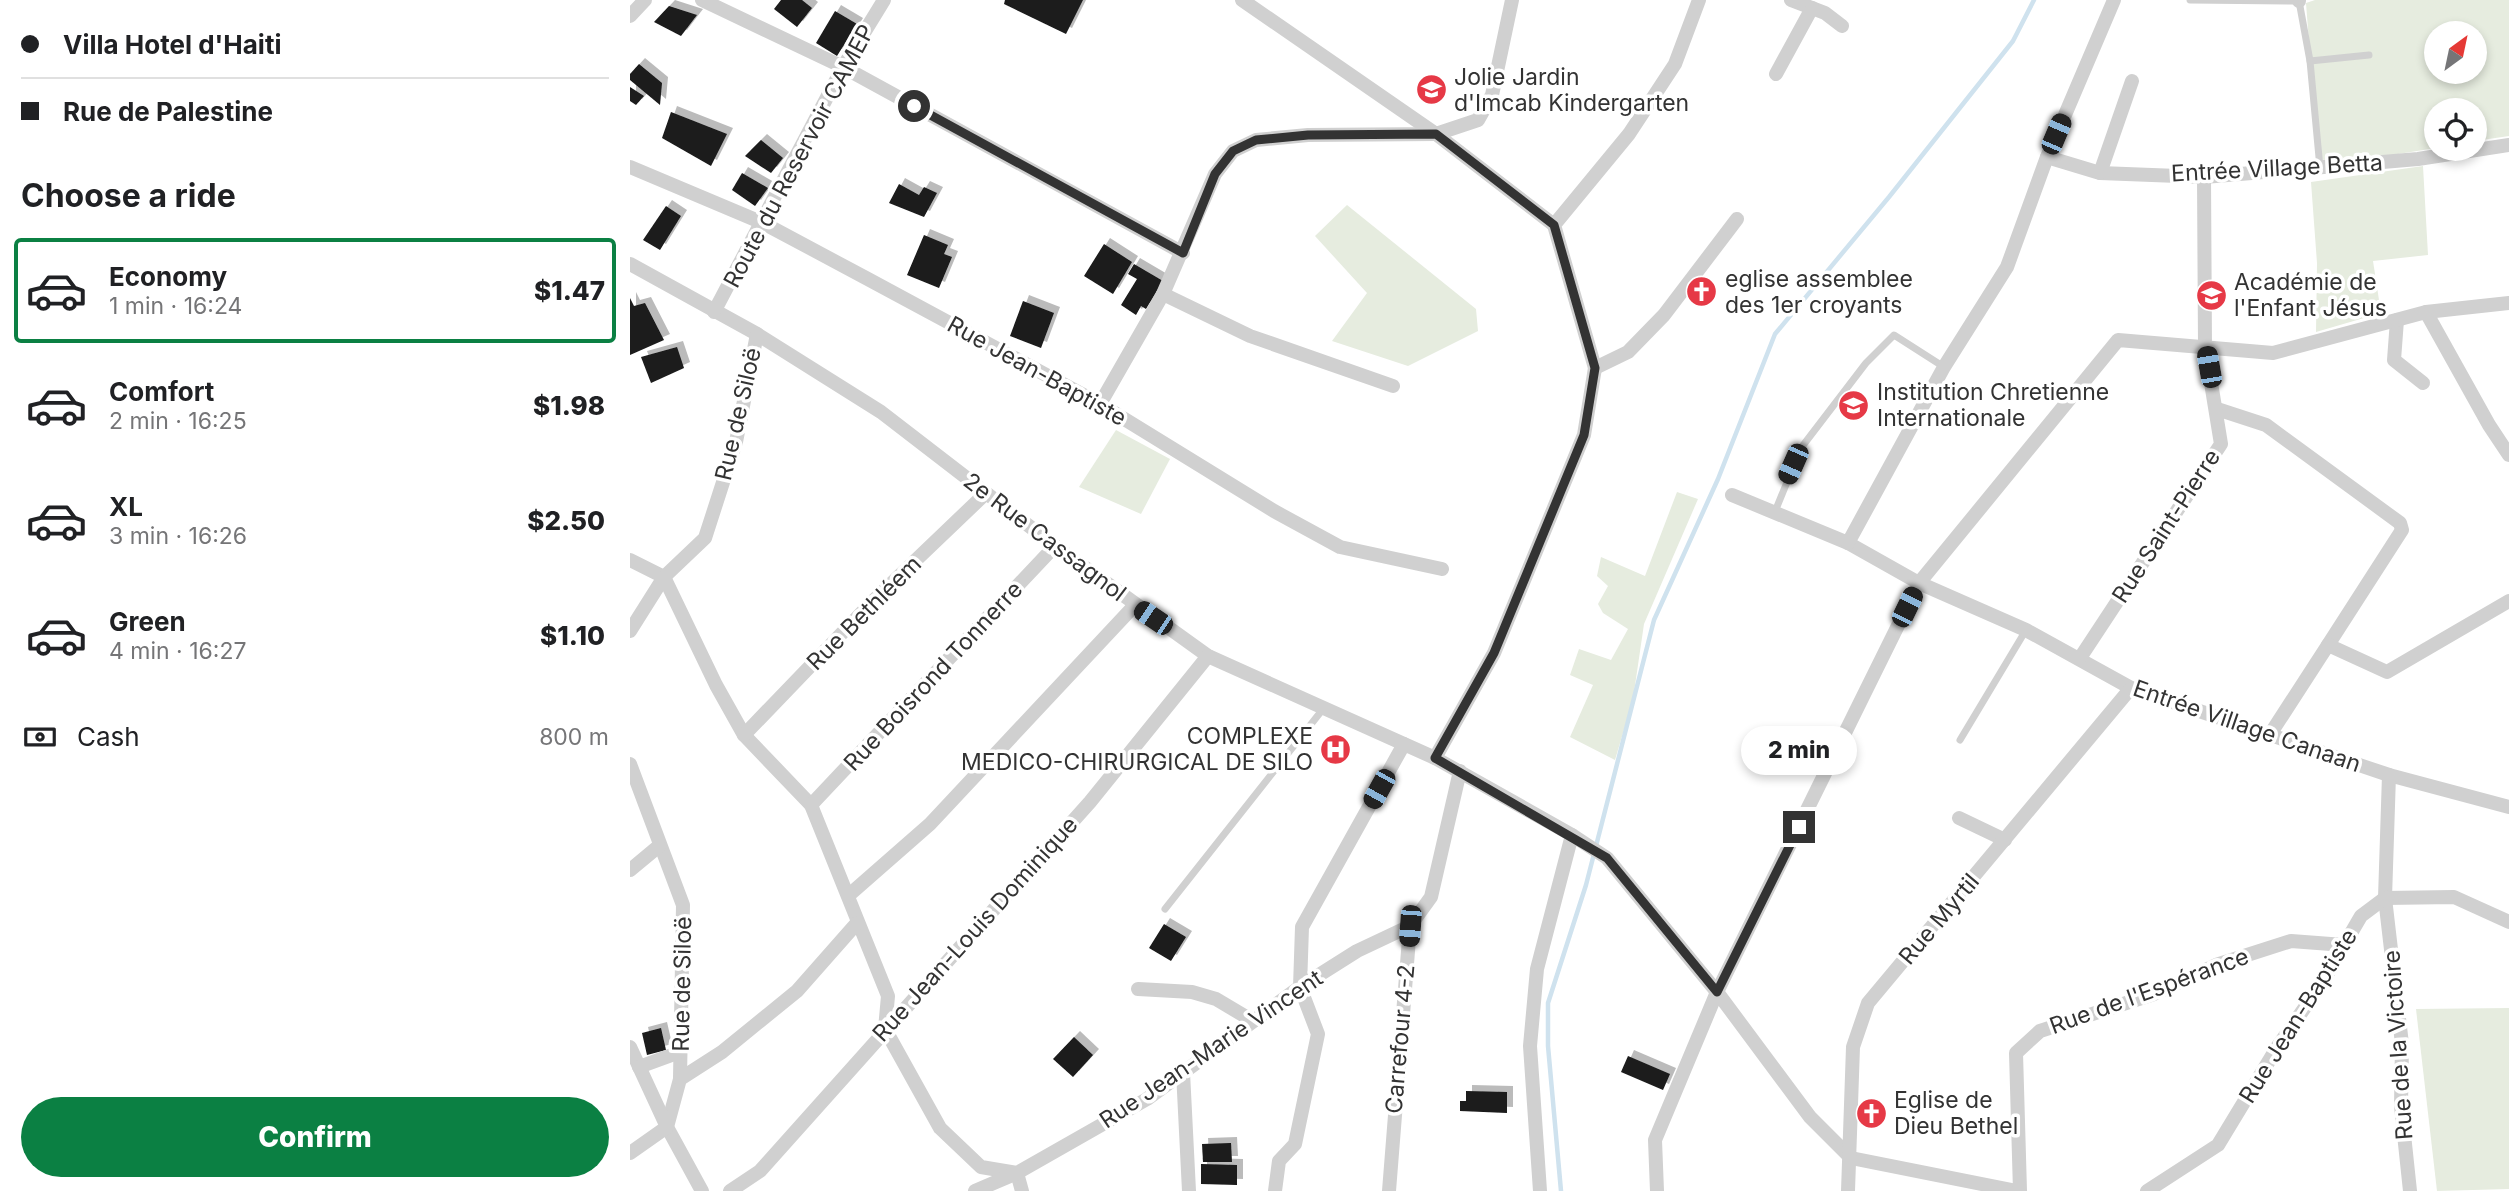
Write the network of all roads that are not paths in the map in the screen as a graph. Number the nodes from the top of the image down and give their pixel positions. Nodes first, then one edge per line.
1 (645, 0) edge
2 (702, 0) edge
3 (884, 0) edge
4 (1242, 0) edge
5 (1512, 0) edge
6 (1699, 0) edge
7 (1791, 0) edge
8 (2114, 0) edge
9 (2190, 0) edge
10 (2299, 1) edge
11 (1812, 8) junction
12 (630, 16) edge
13 (1842, 26) dead end
14 (2369, 55) dead end
15 (2310, 61) junction
16 (843, 67) junction
17 (1776, 74) dead end
18 (2132, 81) dead end
19 (1436, 134) junction
20 (2509, 145) edge
21 (2046, 157) junction
22 (630, 167) edge
23 (2320, 169) junction
24 (2099, 173) junction
25 (2204, 177) junction
26 (1737, 219) dead end
27 (763, 223) junction
28 (1554, 225) junction
29 (1183, 253) junction
30 (630, 264) edge
31 (1163, 295) junction
32 (2509, 303) edge
33 (714, 312) junction
34 (2426, 312) junction
35 (2397, 320) junction
36 (757, 334) junction
37 (2205, 345) junction
38 (1944, 367) junction
39 (1595, 368) junction
40 (2423, 383) dead end
41 (1393, 386) dead end
42 (1100, 404) junction
43 (2217, 409) junction
44 (2509, 455) edge
45 (986, 493) junction
46 (1732, 495) dead end
47 (1774, 514) junction
48 (1848, 543) junction
49 (1055, 546) junction
50 (630, 560) edge
51 (1442, 569) dead end
52 (664, 577) junction
53 (1919, 583) junction
54 (2509, 601) edge
55 (1135, 605) junction
56 (2026, 630) junction
57 (630, 631) edge
58 (2328, 645) junction
59 (1208, 656) junction
60 (2080, 658) junction
61 (2132, 688) junction
62 (1323, 709) junction
63 (744, 735) junction
64 (2269, 736) junction
65 (1960, 740) dead end
66 (1404, 744) junction
67 (1435, 758) junction
68 (630, 764) edge
69 (1460, 771) junction
70 (2389, 775) junction
71 (811, 805) junction
72 (2509, 807) edge
73 (1959, 818) dead end
74 (1579, 839) junction
75 (2005, 840) junction
76 (659, 846) junction
77 (630, 870) edge
78 (849, 895) junction
79 (2385, 898) junction
80 (1165, 909) dead end
81 (2509, 922) edge
82 (857, 923) junction
83 (1410, 926) junction
84 (2344, 945) junction
85 (1300, 987) junction
86 (1138, 989) dead end
87 (1717, 992) junction
88 (1253, 1021) junction
89 (885, 1029) junction
90 (630, 1047) edge
91 (680, 1052) junction
92 (639, 1067) junction
93 (1183, 1072) junction
94 (680, 1079) junction
95 (667, 1127) junction
96 (630, 1153) edge
97 (1851, 1158) junction
98 (1017, 1172) junction
99 (702, 1191) edge
100 (730, 1191) edge
101 (975, 1191) edge
102 (1023, 1191) edge
103 (1189, 1191) edge
104 (1275, 1191) edge
105 (1389, 1191) edge
106 (1540, 1191) edge
107 (1657, 1191) edge
108 (1848, 1191) edge
109 (2019, 1191) edge
110 (2147, 1191) edge
111 (2410, 1191) edge

1 - 12 street
2 - 16 street
3 - 16 street, Route du Reservoir CAMEP
4 - 19 street
5 - 19 street
6 - 28 street
7 - 11 street
8 - 21 street
9 - 10 lane
10 - 15 lane
11 - 13 street
11 - 17 street
14 - 15 lane
15 - 23 lane
16 - 27 street, Route du Reservoir CAMEP
16 - 29 street
18 - 24 street
19 - 28 street
19 - 29 street
20 - 23 street, Entrée Village Betta
21 - 24 street, Entrée Village Betta
21 - 38 street
22 - 27 street, Rue Jean-Baptiste
23 - 25 street, Entrée Village Betta
24 - 25 street, Entrée Village Betta
25 - 37 street, Rue Saint-Pierre
26 - 39 street
27 - 33 street, Route du Reservoir CAMEP
27 - 42 street, Rue Jean-Baptiste
28 - 39 street
29 - 31 street
30 - 33 street, 2e Rue Cassagnol
31 - 41 street
31 - 42 street
32 - 34 street
33 - 36 street, 2e Rue Cassagnol
34 - 35 street
34 - 44 street
35 - 37 street
35 - 40 street
36 - 45 street, 2e Rue Cassagnol
36 - 52 street, Rue de Siloë
37 - 43 street, Rue Saint-Pierre
37 - 53 street
38 - 47 lane
38 - 48 street
39 - 67 street
42 - 51 street, Rue Jean-Baptiste
43 - 58 street
43 - 60 street, Rue Saint-Pierre
45 - 49 street, 2e Rue Cassagnol
45 - 63 street, Rue Bethléem
46 - 47 street, Entrée Village Canaan
47 - 48 street, Entrée Village Canaan
48 - 53 street, Entrée Village Canaan
49 - 55 street, 2e Rue Cassagnol
49 - 71 street, Rue Boisrond Tonnerre
50 - 52 street
52 - 57 street, Rue de Siloë
52 - 63 street
53 - 56 street, Entrée Village Canaan
53 - 87 street
54 - 58 street
55 - 59 street, 2e Rue Cassagnol
55 - 78 street
56 - 60 street, Entrée Village Canaan
56 - 65 lane
58 - 64 street
59 - 62 street, 2e Rue Cassagnol
59 - 89 street, Rue Jean-Louis Dominique
60 - 61 street, Entrée Village Canaan
61 - 64 street, Entrée Village Canaan
61 - 75 street, Rue Myrtil
62 - 66 street, 2e Rue Cassagnol
62 - 80 lane
63 - 71 street
64 - 70 street, Entrée Village Canaan
66 - 67 street, 2e Rue Cassagnol
66 - 85 street
67 - 69 street, 2e Rue Cassagnol
68 - 76 street, Rue de Siloë
69 - 74 street, 2e Rue Cassagnol
69 - 83 street
70 - 72 street, Entrée Village Canaan
70 - 79 street, Rue de la Victoire
71 - 78 street
73 - 75 street
74 - 87 street, 2e Rue Cassagnol
74 - 106 street
75 - 97 street, Rue Myrtil
76 - 77 street
76 - 91 street, Rue de Siloë
78 - 82 street
79 - 81 street
79 - 84 street, Rue Jean-Baptiste
79 - 111 street, Rue de la Victoire
82 - 89 street
82 - 94 street
83 - 85 street, Rue Jean-Marie Vincent
83 - 105 street, Carrefour 4-2
84 - 109 street, Rue de l'Espérance
84 - 110 street, Rue Jean-Baptiste
85 - 88 street, Rue Jean-Marie Vincent
85 - 104 street
86 - 88 street
87 - 97 street
87 - 107 street
88 - 93 street, Rue Jean-Marie Vincent
89 - 98 street
89 - 100 street, Rue Jean-Louis Dominique
90 - 92 street
91 - 92 street
91 - 94 street, Rue de Siloë
92 - 95 street
93 - 98 street, Rue Jean-Marie Vincent
93 - 103 street
94 - 95 street, Rue de Siloë
95 - 96 street
95 - 99 street
97 - 108 street, Rue Myrtil
97 - 109 street
98 - 101 street, Rue Jean-Marie Vincent
98 - 102 street

